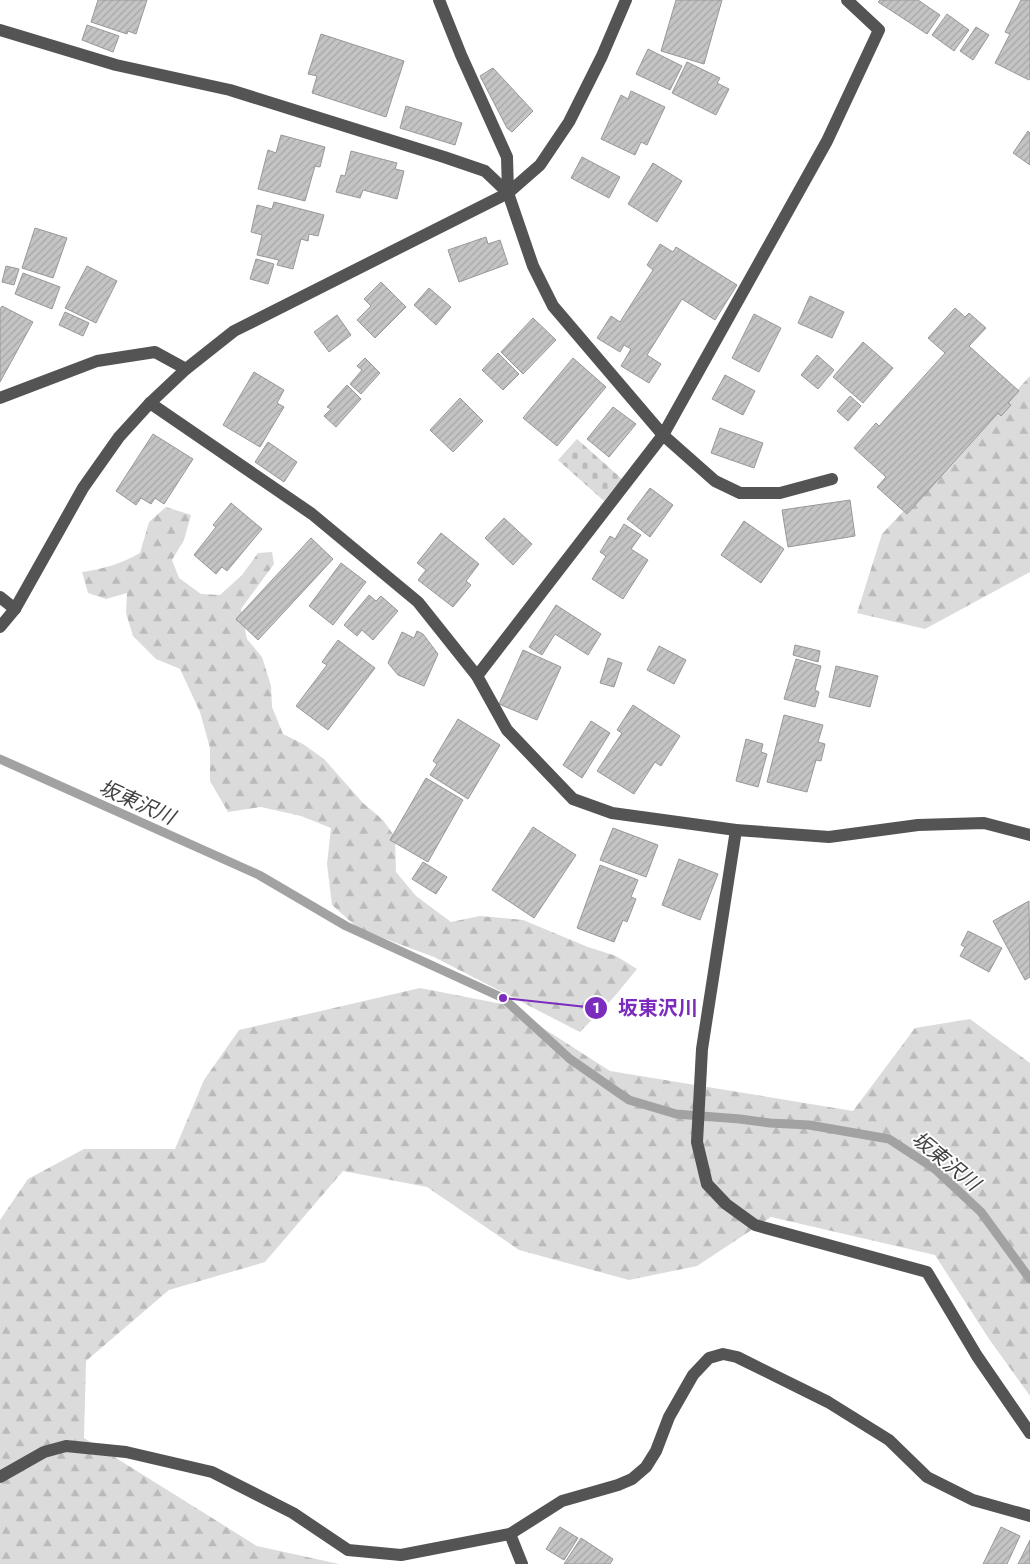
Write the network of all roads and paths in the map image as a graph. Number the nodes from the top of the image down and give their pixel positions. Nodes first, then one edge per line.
1 (439, 0) edge
2 (626, 0) edge
3 (849, 0) edge
4 (0, 30) edge
5 (508, 193) junction
6 (186, 369) junction
7 (0, 398) edge
8 (150, 403) junction
9 (663, 435) junction
10 (832, 479) dead end
11 (0, 597) edge
12 (15, 609) junction
13 (0, 627) edge
14 (478, 676) junction
15 (736, 830) junction
16 (1030, 835) edge
17 (1030, 1433) edge
18 (0, 1477) edge
19 (1030, 1516) edge
20 (510, 1534) junction
21 (522, 1564) edge

1 - 5 street
2 - 5 street
3 - 9 street
4 - 5 street
5 - 6 street
5 - 9 street
6 - 7 street
6 - 8 street
8 - 12 street
8 - 14 street
9 - 10 street
9 - 14 street
11 - 12 street
12 - 13 street
14 - 15 street
15 - 16 street
15 - 17 street
18 - 20 street
19 - 20 street
20 - 21 street

